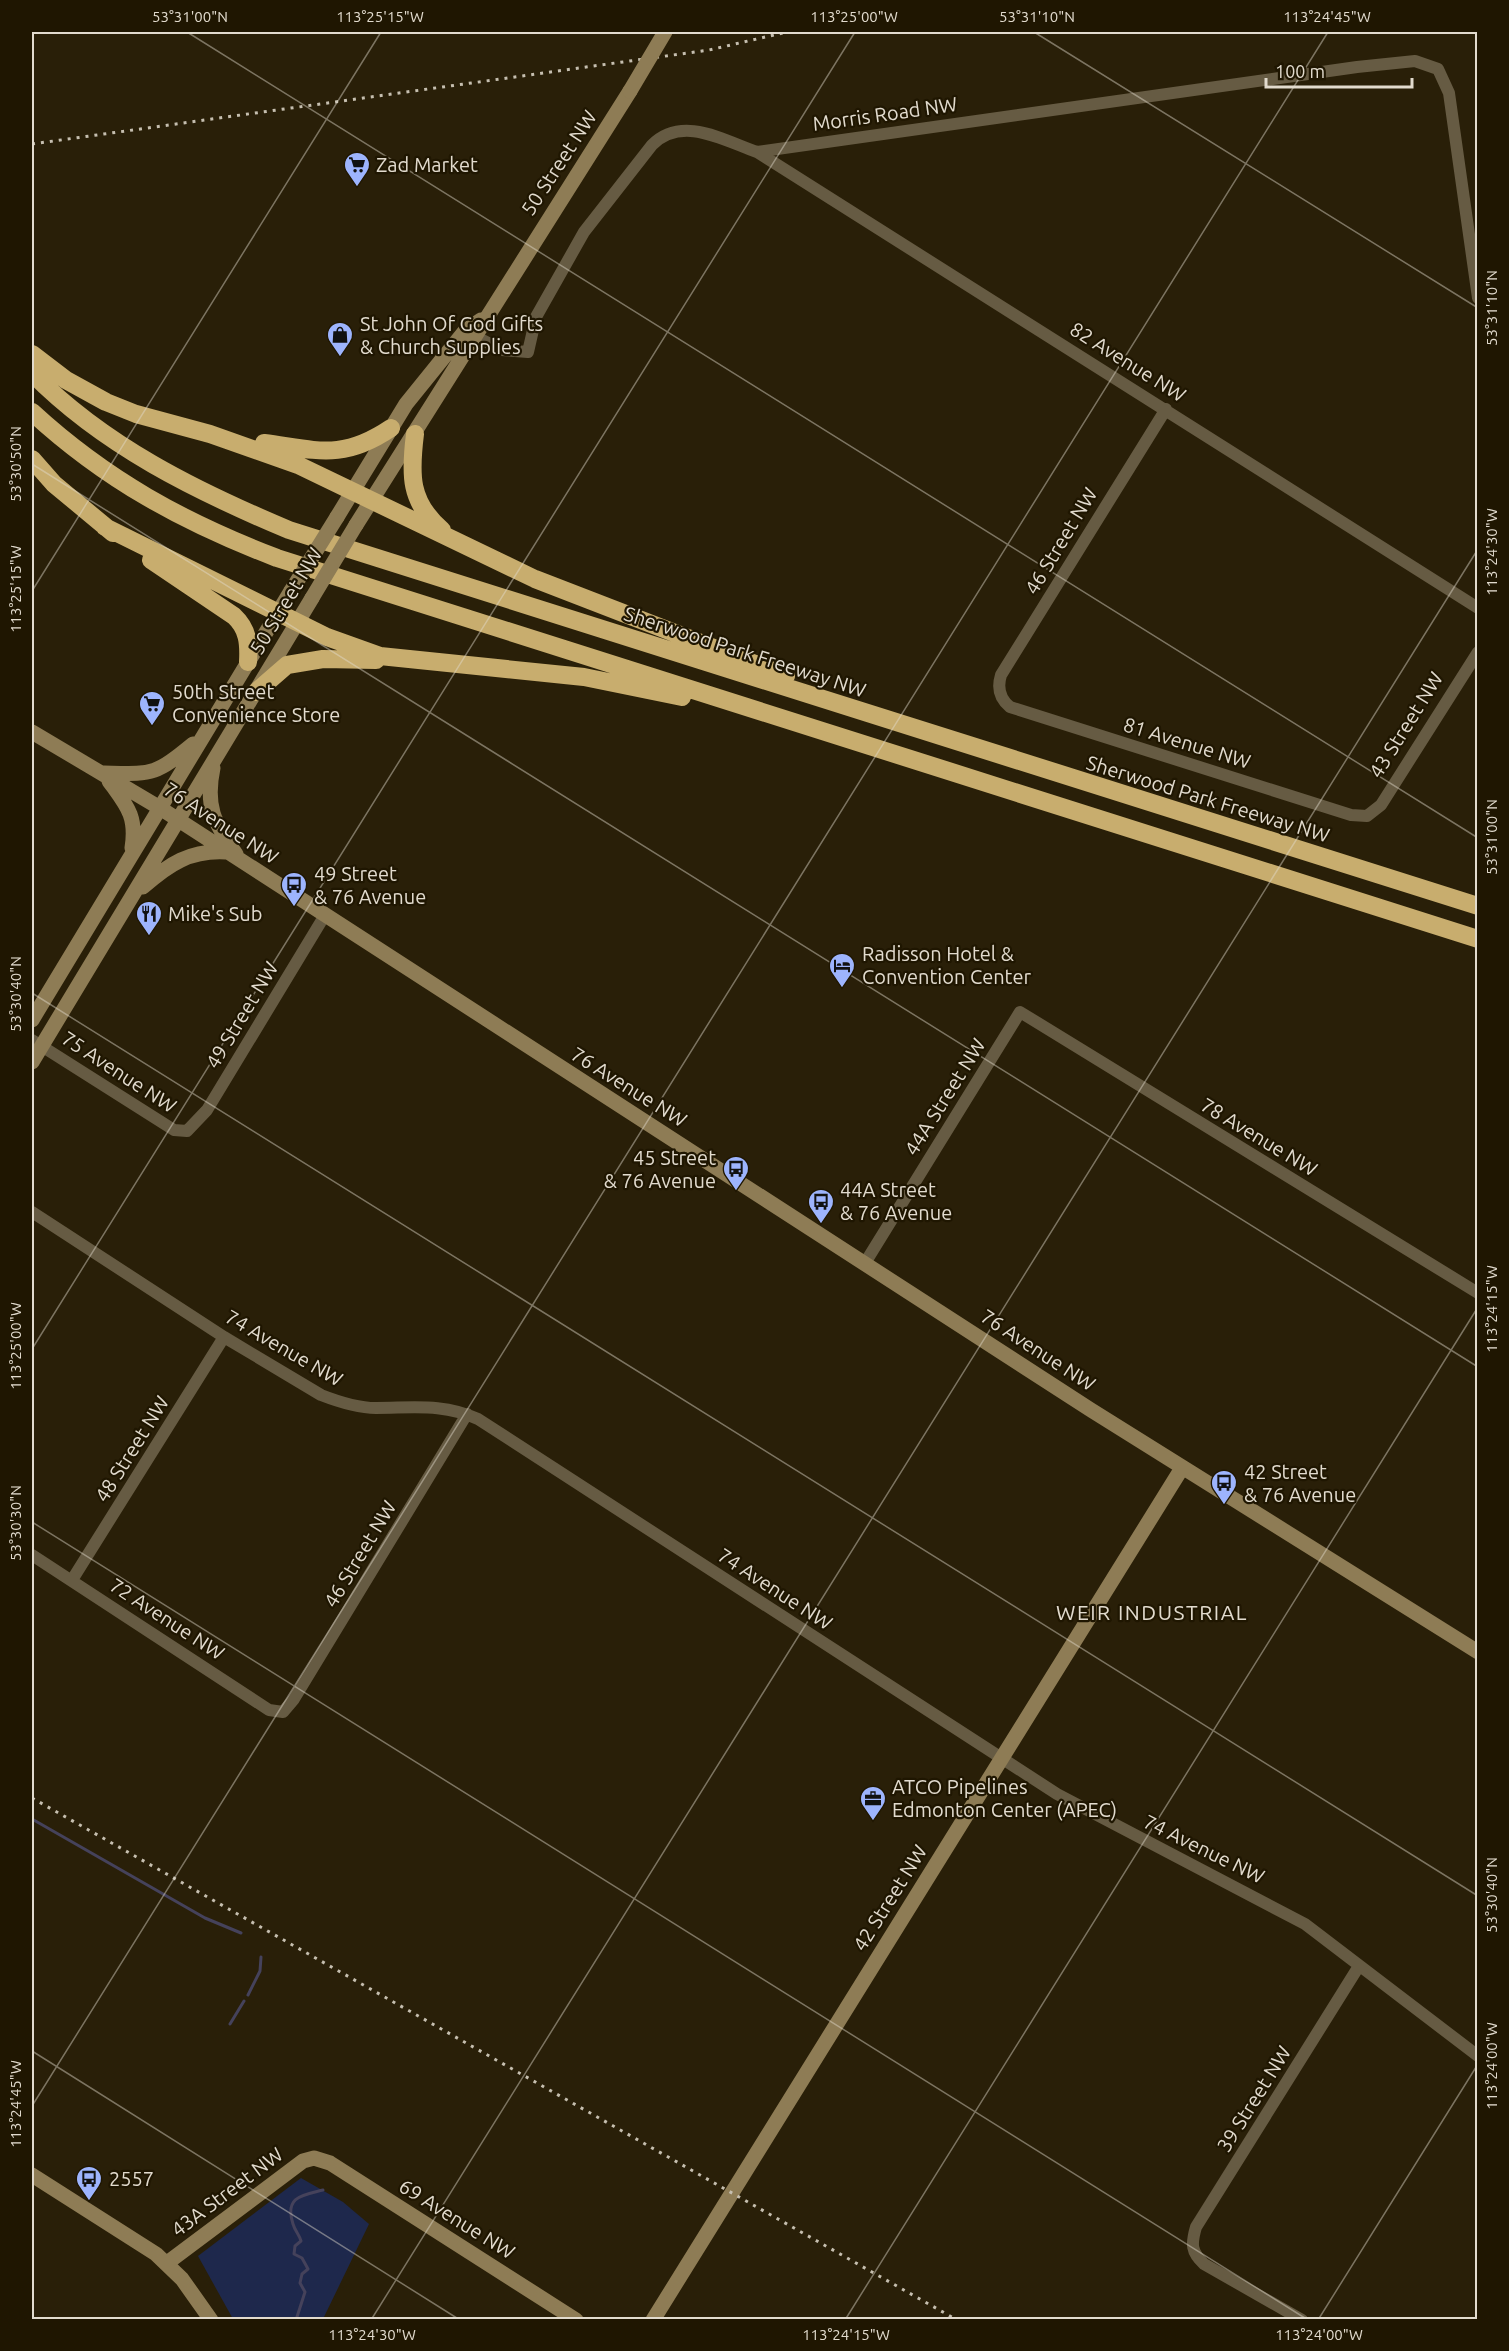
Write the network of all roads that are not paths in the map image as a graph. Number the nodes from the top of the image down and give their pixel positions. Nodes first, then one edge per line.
1 (665, 32) edge
2 (757, 152) junction
3 (1478, 298) edge
4 (470, 334) junction
5 (32, 354) edge
6 (32, 373) edge
7 (1166, 409) junction
8 (32, 412) edge
9 (391, 428) junction
10 (415, 434) junction
11 (232, 441) junction
12 (32, 459) edge
13 (352, 491) junction
14 (372, 501) junction
15 (105, 527) junction
16 (455, 541) junction
17 (1478, 608) edge
18 (278, 613) junction
19 (298, 622) junction
20 (1478, 652) edge
21 (411, 660) junction
22 (248, 662) junction
23 (256, 692) junction
24 (1001, 697) joint
25 (831, 702) junction
26 (736, 704) junction
27 (32, 732) edge
28 (203, 736) junction
29 (214, 761) junction
30 (103, 774) junction
31 (160, 808) junction
32 (1367, 816) joint
33 (177, 821) junction
34 (226, 852) junction
35 (132, 854) junction
36 (241, 861) junction
37 (132, 897) junction
38 (1478, 906) edge
39 (325, 915) junction
40 (1478, 939) edge
41 (1020, 1012) joint
42 (32, 1020) edge
43 (37, 1042) edge
44 (32, 1062) edge
45 (187, 1131) joint
46 (32, 1212) edge
47 (865, 1263) junction
48 (1478, 1293) edge
49 (225, 1337) junction
50 (467, 1414) junction
51 (1182, 1468) junction
52 (32, 1555) edge
53 (72, 1580) junction
54 (1478, 1652) edge
55 (283, 1712) joint
56 (1001, 1760) junction
57 (1359, 1965) junction
58 (1478, 2056) edge
59 (314, 2158) joint
60 (32, 2175) edge
61 (167, 2263) junction
62 (211, 2319) edge
63 (576, 2319) edge
64 (653, 2319) edge
65 (1302, 2319) edge

1 - 4 street, 50 Street NW, bridge
2 - 3 street, Morris Road NW
2 - 4 street, Morris Road NW
2 - 7 street, 82 Avenue NW
4 - 9 street, 50 Street NW
4 - 10 street, 50 Street NW
5 - 11 highway
6 - 25 highway, Sherwood Park Freeway NW
7 - 17 street, 82 Avenue NW
7 - 24 street, 46 Street NW
8 - 26 highway
9 - 11 highway
9 - 13 street, 50 Street NW
10 - 14 street, 50 Street NW
10 - 16 highway
11 - 13 highway
12 - 15 highway
13 - 14 highway
13 - 18 street, 50 Street NW, bridge
14 - 16 highway
14 - 19 street, 50 Street NW, bridge
15 - 18 highway
15 - 22 highway
16 - 25 highway
18 - 19 highway
18 - 22 street, 50 Street NW
19 - 21 highway
19 - 23 street, 50 Street NW
20 - 32 street, 43 Street NW
21 - 23 highway
21 - 26 highway
22 - 28 street, 50 Street NW
23 - 29 street, 50 Street NW
24 - 32 street, 81 Avenue NW
25 - 38 highway, Sherwood Park Freeway NW
26 - 40 highway
27 - 30 street, 76 Avenue NW
28 - 30 street
28 - 31 street, 50 Street NW
29 - 33 street, 50 Street NW
29 - 36 street
30 - 31 street, 76 Avenue NW
30 - 35 street
31 - 33 street, 76 Avenue NW
31 - 35 street, 50 Street NW
33 - 34 street, 76 Avenue NW
33 - 37 street, 50 Street NW
34 - 36 street, 76 Avenue NW
34 - 37 street
35 - 42 street, 50 Street NW
36 - 39 street, 76 Avenue NW
37 - 43 street, 50 Street NW
39 - 45 street, 49 Street NW
39 - 47 street, 76 Avenue NW
41 - 47 street, 44A Street NW
41 - 48 street, 78 Avenue NW
43 - 44 street, 50 Street NW
43 - 45 street, 75 Avenue NW
46 - 49 street, 74 Avenue NW
47 - 51 street, 76 Avenue NW
49 - 50 street, 74 Avenue NW
49 - 53 street, 48 Street NW
50 - 55 street, 46 Street NW
50 - 56 street, 74 Avenue NW
51 - 54 street, 76 Avenue NW
51 - 56 street, 42 Street NW
52 - 53 street, 72 Avenue NW
53 - 55 street, 72 Avenue NW
56 - 57 street, 74 Avenue NW
56 - 64 street, 42 Street NW
57 - 58 street, 74 Avenue NW
57 - 65 street, 39 Street NW
59 - 61 street, 43A Street NW
59 - 63 street, 69 Avenue NW
60 - 61 street
61 - 62 street

